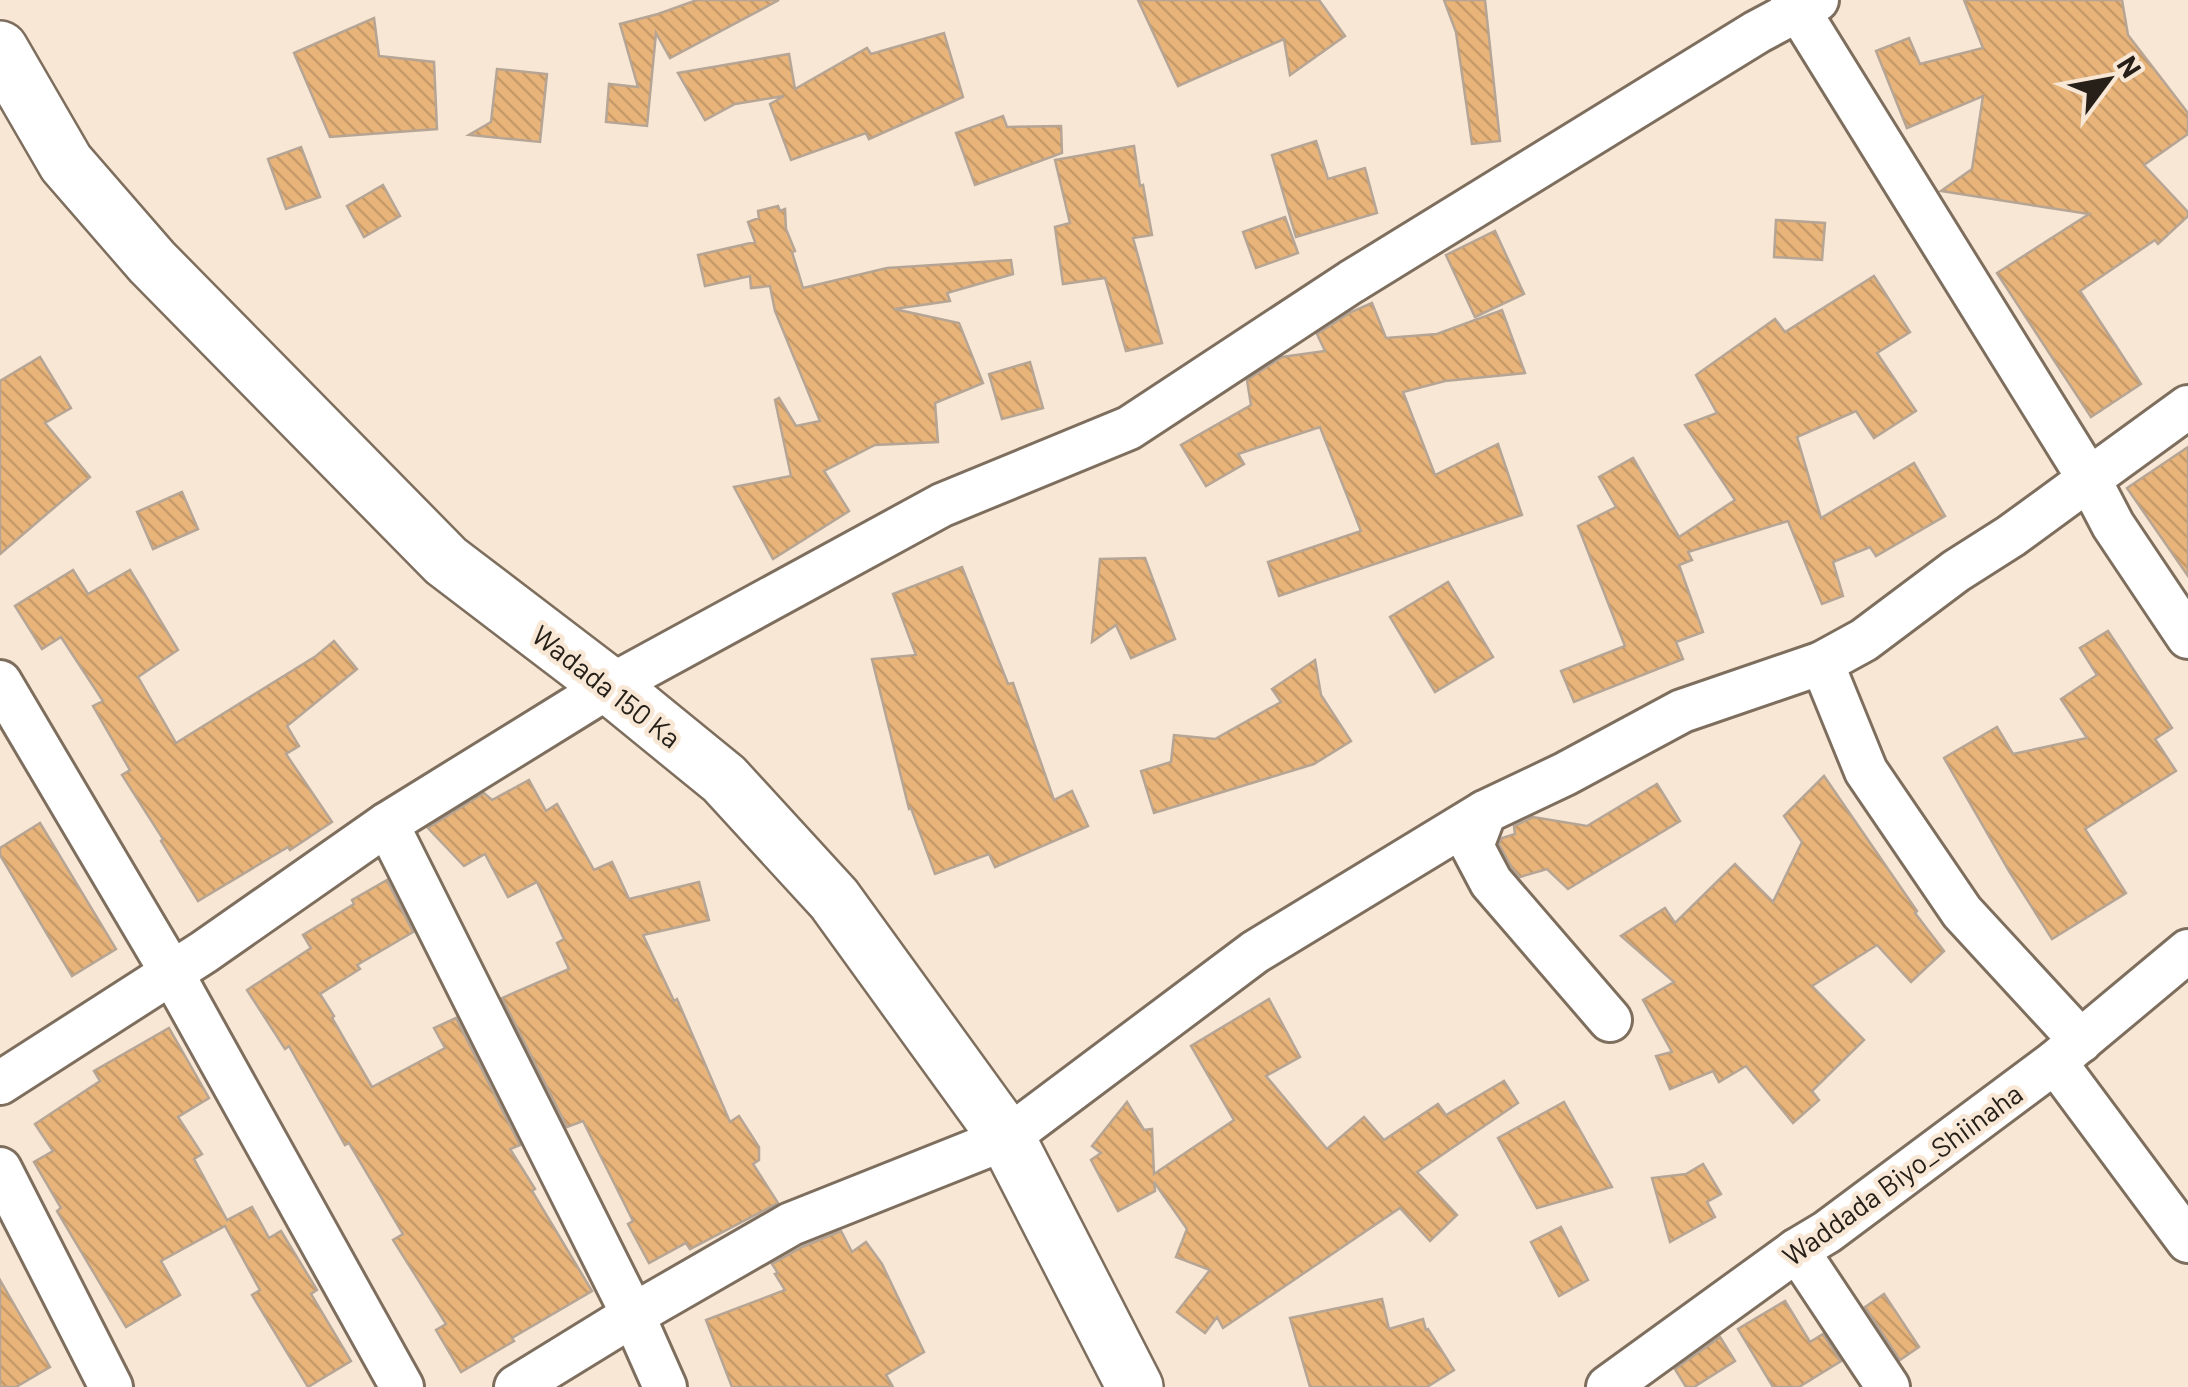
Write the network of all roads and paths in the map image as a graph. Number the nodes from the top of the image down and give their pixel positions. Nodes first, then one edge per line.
1 (1802, 4) edge
2 (0, 49) edge
3 (2188, 406) edge
4 (2089, 479) junction
5 (2188, 637) edge
6 (1822, 663) junction
7 (0, 682) edge
8 (610, 686) junction
9 (1485, 812) junction
10 (388, 824) junction
11 (2188, 951) edge
12 (172, 973) junction
13 (1610, 1020) dead end
14 (2068, 1052) junction
15 (0, 1083) edge
16 (1007, 1138) junction
17 (0, 1168) edge
18 (2188, 1240) edge
19 (1798, 1250) junction
20 (633, 1315) junction
21 (112, 1387) edge
22 (402, 1387) edge
23 (516, 1387) edge
24 (665, 1387) edge
25 (1135, 1387) edge
26 (1608, 1387) edge
27 (1888, 1387) edge

1 - 4 street
1 - 8 street
2 - 8 street, Wadada 150 Ka
3 - 4 street
4 - 5 street
4 - 6 street
6 - 9 street
6 - 14 street
7 - 12 street
8 - 10 street
8 - 16 street, Wadada 150 Ka
9 - 13 street
9 - 16 street
10 - 12 street
10 - 20 street
11 - 14 street, Waddada Biyo_Shiinaha
12 - 15 street
12 - 22 street
14 - 18 street
14 - 19 street, Waddada Biyo_Shiinaha
16 - 20 street
16 - 25 street, Wadada 150 Ka
17 - 21 street
19 - 26 street, Waddada Biyo_Shiinaha
19 - 27 street
20 - 23 street
20 - 24 street

